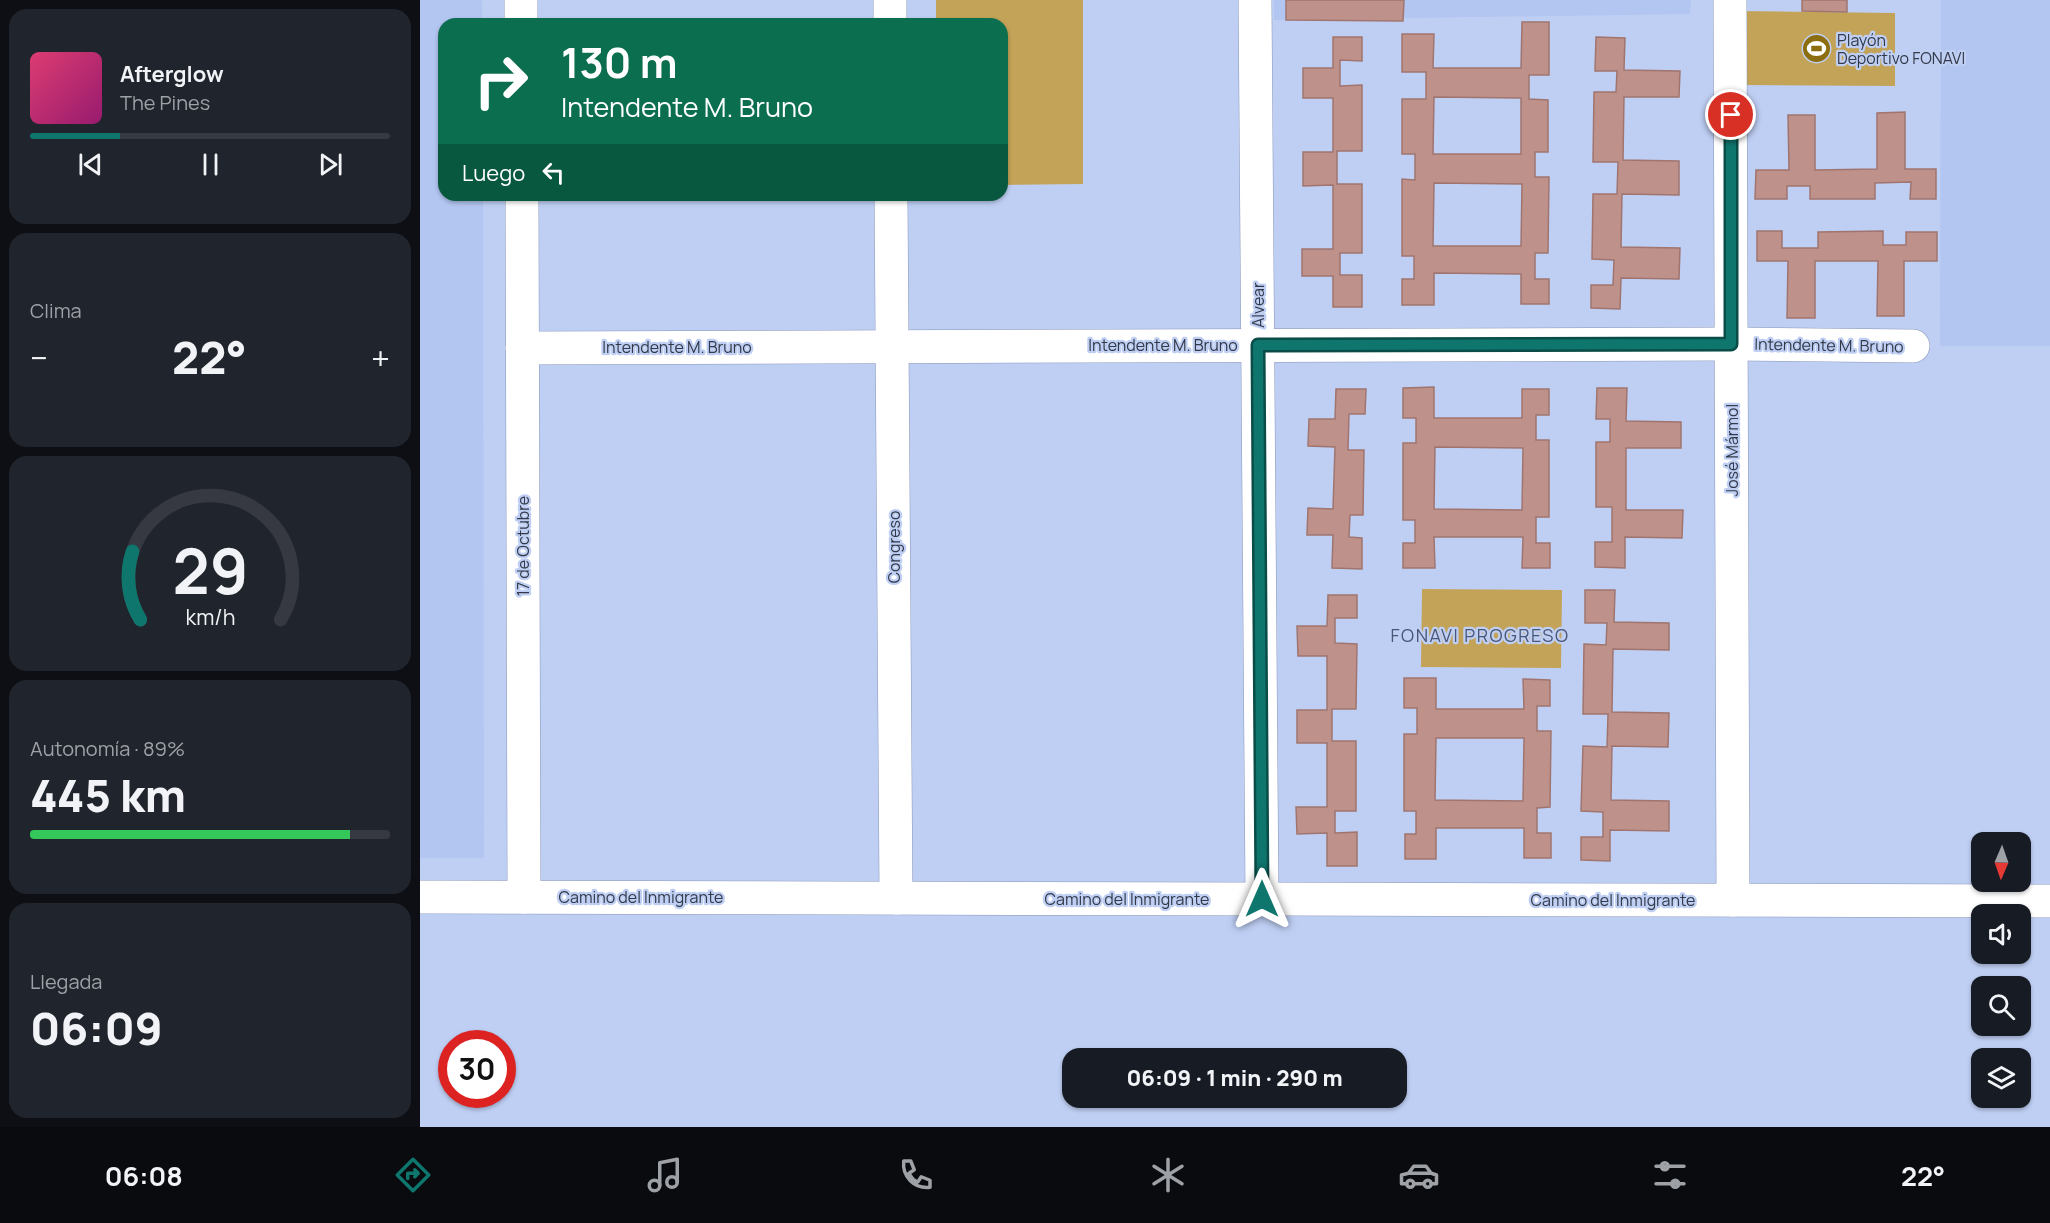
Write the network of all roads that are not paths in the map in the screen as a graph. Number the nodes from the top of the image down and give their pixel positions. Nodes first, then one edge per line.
1 (521, 0) edge
2 (890, 0) edge
3 (1255, 0) edge
4 (1730, 0) edge
5 (521, 18) edge
6 (890, 18) edge
7 (522, 201) edge
8 (891, 201) edge
9 (1731, 344) junction
10 (1258, 345) junction
11 (892, 346) junction
12 (1913, 346) dead end
13 (522, 348) junction
14 (420, 897) edge
15 (524, 897) junction
16 (897, 898) junction
17 (1262, 899) junction
18 (1733, 900) junction
19 (2050, 901) edge

1 - 5 street
2 - 6 street
3 - 10 street, Alvear
4 - 9 street, José Mármol
7 - 13 street, 17 de Octubre
8 - 11 street, Congreso
9 - 10 street, Intendente M. Bruno
9 - 12 street, Intendente M. Bruno
9 - 18 street, José Mármol
10 - 11 street, Intendente M. Bruno
10 - 17 street, Alvear
11 - 13 street, Intendente M. Bruno
11 - 16 street, Congreso
13 - 15 street, 17 de Octubre
14 - 15 street, Camino del Inmigrante
15 - 16 street, Camino del Inmigrante
16 - 17 street, Camino del Inmigrante
17 - 18 street, Camino del Inmigrante
18 - 19 street, Camino del Inmigrante

